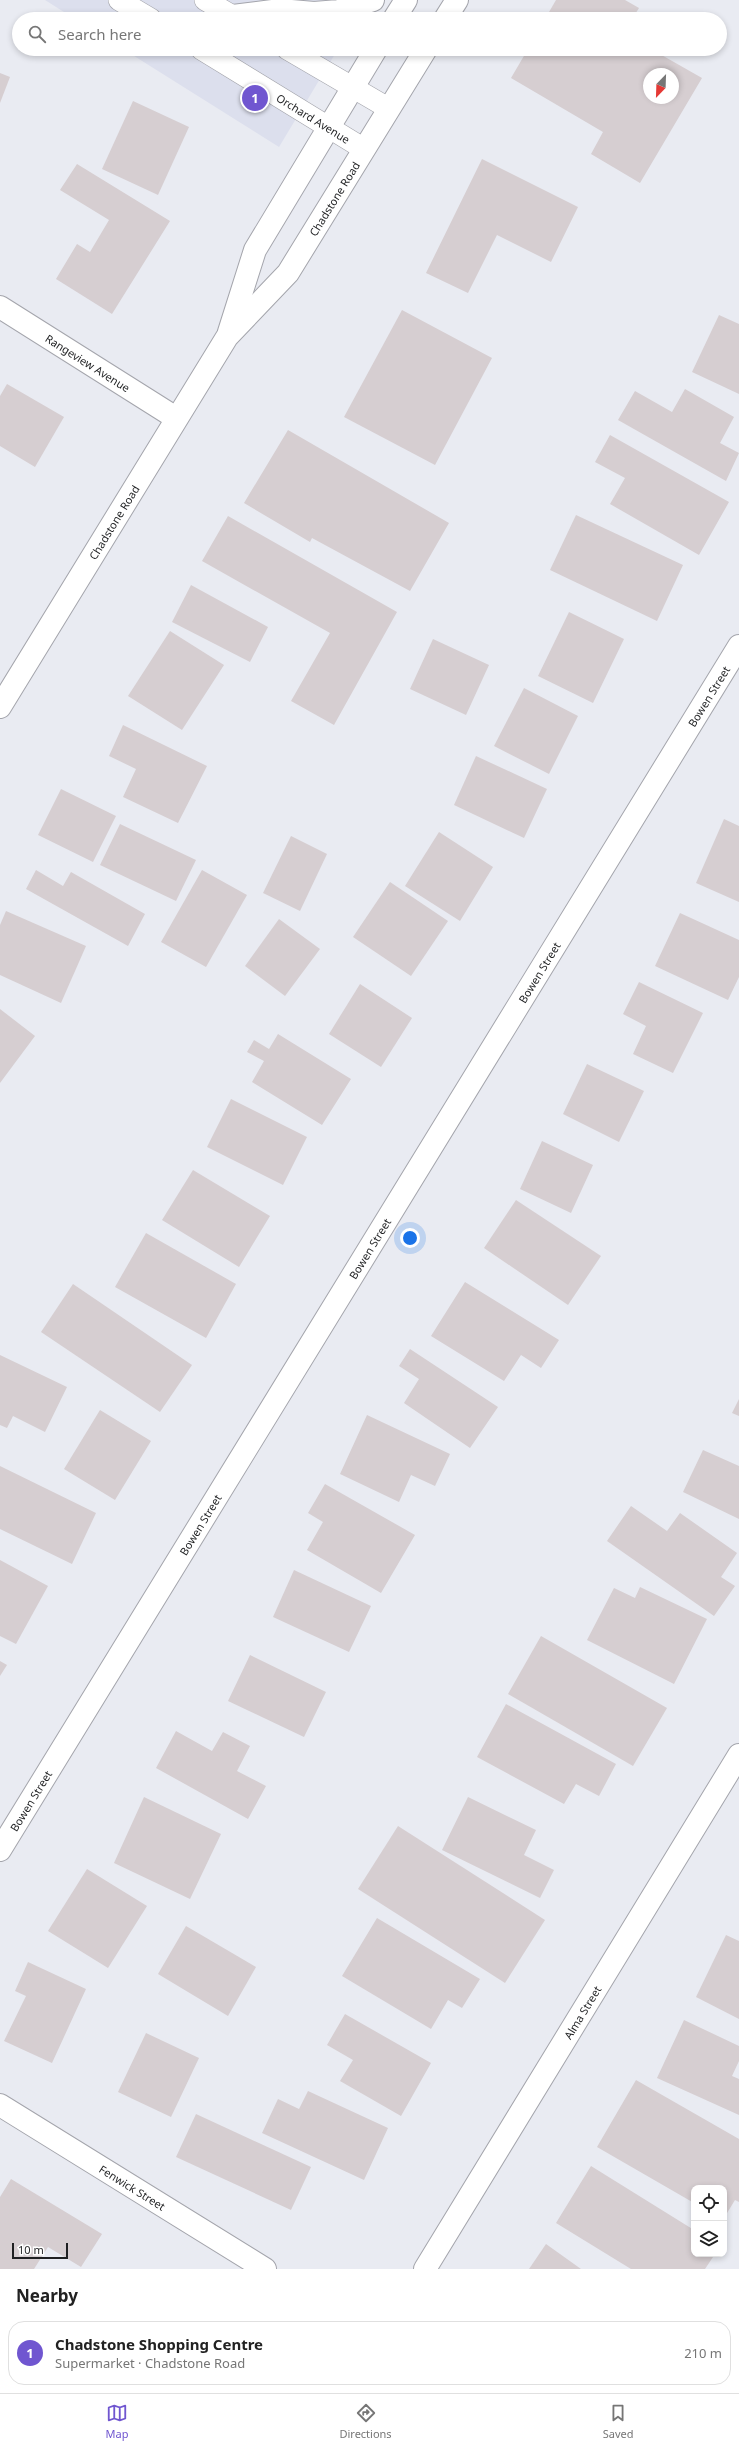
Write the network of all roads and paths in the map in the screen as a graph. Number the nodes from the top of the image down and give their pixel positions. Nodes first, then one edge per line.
1 (119, 0) edge
2 (204, 0) edge
3 (373, 0) edge
4 (406, 0) edge
5 (457, 0) edge
6 (139, 12) edge
7 (225, 12) edge
8 (269, 12) edge
9 (303, 12) edge
10 (326, 12) edge
11 (398, 12) edge
12 (449, 12) edge
13 (212, 56) edge
14 (299, 56) edge
15 (372, 56) edge
16 (421, 56) edge
17 (352, 88) junction
18 (388, 108) junction
19 (329, 127) junction
20 (364, 149) junction
21 (0, 307) edge
22 (228, 337) junction
23 (176, 418) junction
24 (739, 646) edge
25 (0, 707) edge
26 (739, 1755) edge
27 (0, 1850) edge
28 (0, 2105) edge
29 (265, 2269) edge
30 (424, 2269) edge

1 - 6 lane
2 - 7 lane
3 - 10 street
4 - 11 street
5 - 12 street
8 - 9 street
13 - 19 lane, Orchard Avenue
14 - 17 lane
15 - 17 street, Chadstone Road
16 - 18 street, Chadstone Road
17 - 18 lane
17 - 19 street, Chadstone Road
18 - 20 street, Chadstone Road
19 - 20 lane, Orchard Avenue
19 - 22 street, Chadstone Road
20 - 22 street, Chadstone Road
21 - 23 street, Rangeview Avenue
22 - 23 street, Chadstone Road
23 - 25 street, Chadstone Road
24 - 27 street, Bowen Street
26 - 30 street, Alma Street
28 - 29 street, Fenwick Street

